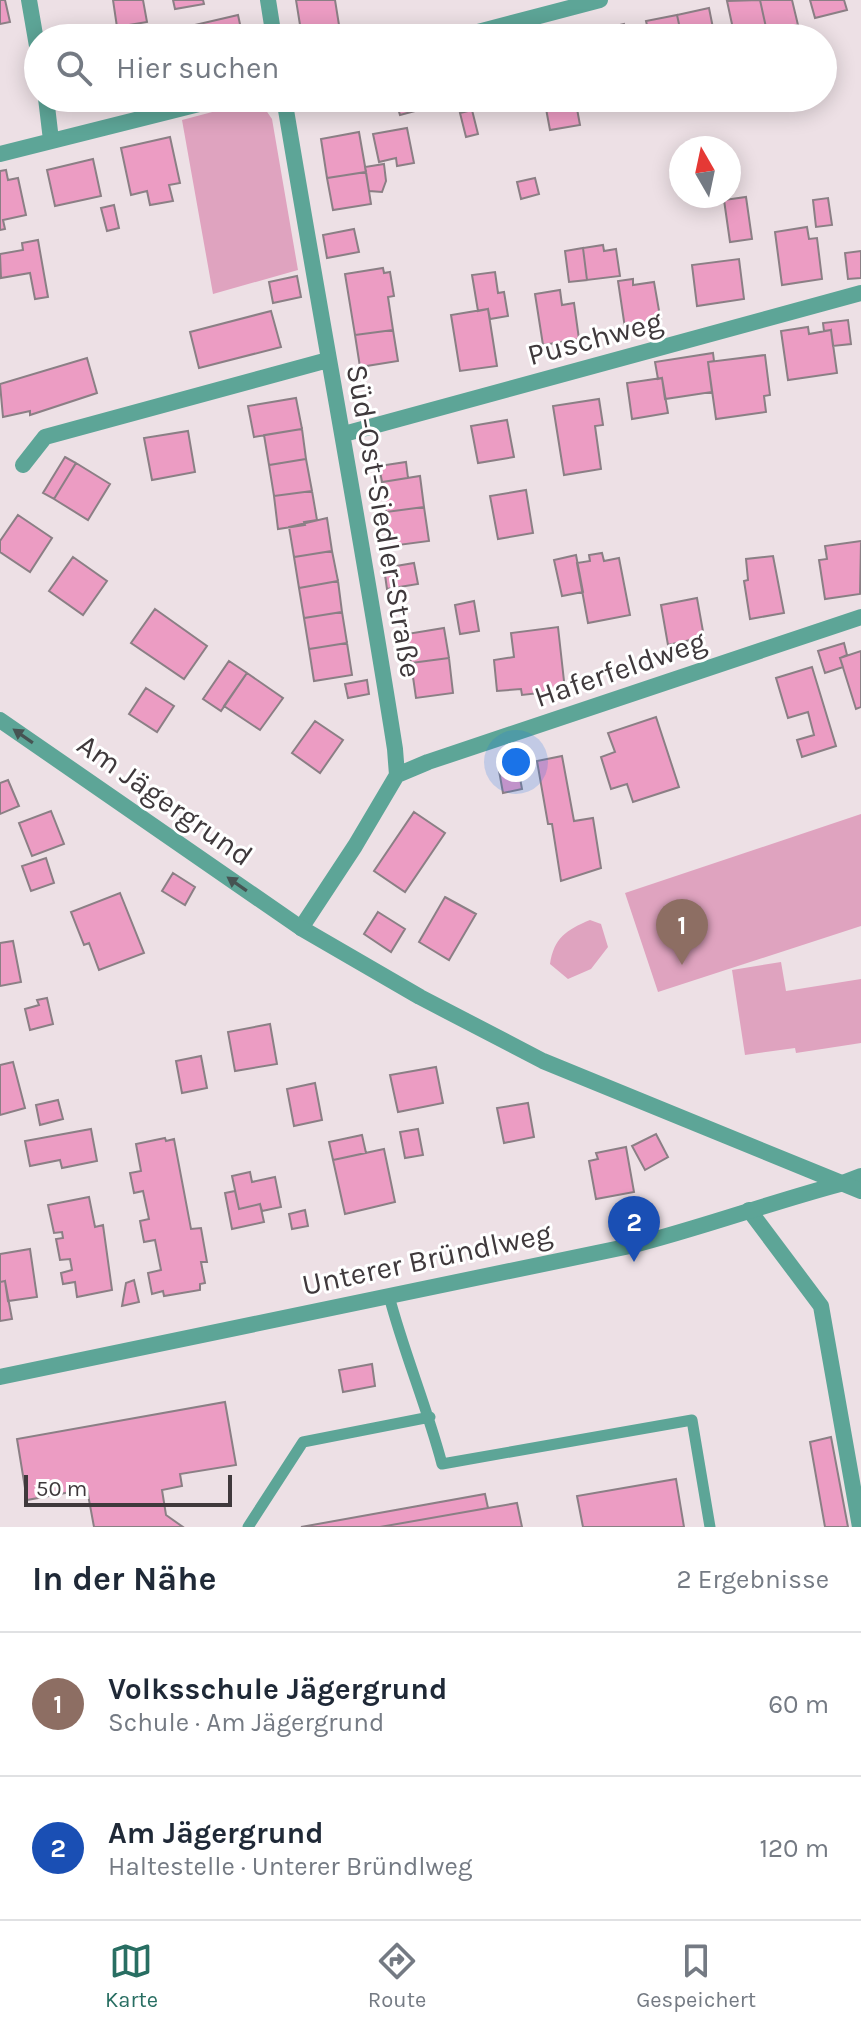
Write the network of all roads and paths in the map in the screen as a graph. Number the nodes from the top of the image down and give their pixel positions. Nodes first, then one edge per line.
1 (29, 0) edge
2 (268, 0) edge
3 (600, 0) edge
4 (33, 24) edge
5 (272, 24) edge
6 (508, 24) edge
7 (48, 112) edge
8 (166, 112) edge
9 (286, 112) edge
10 (51, 140) junction
11 (0, 154) edge
12 (861, 293) edge
13 (328, 360) junction
14 (344, 434) junction
15 (23, 465) dead end
16 (861, 617) edge
17 (0, 720) edge
18 (397, 775) junction
19 (301, 928) junction
20 (861, 1176) edge
21 (840, 1184) junction
22 (861, 1191) edge
23 (749, 1210) junction
24 (389, 1296) junction
25 (0, 1377) edge
26 (430, 1417) junction
27 (248, 1527) edge
28 (710, 1527) edge
29 (860, 1527) edge

1 - 4 street
2 - 5 street
3 - 6 street
7 - 10 street
8 - 10 street
9 - 13 street, Süd-Ost-Siedler-Straße
10 - 11 street
12 - 14 street, Puschweg
13 - 14 street, Süd-Ost-Siedler-Straße
13 - 15 street
14 - 18 street, Süd-Ost-Siedler-Straße
16 - 18 street, Haferfeldweg
19 -> 17 street, Am Jägergrund
18 - 19 street
19 - 21 street, Am Jägergrund
20 - 21 street, Unterer Bründlweg
21 - 22 street, Am Jägergrund
21 - 23 street, Unterer Bründlweg
23 - 24 street, Unterer Bründlweg
23 - 29 street
24 - 25 street, Unterer Bründlweg
24 - 26 lane
26 - 27 lane
26 - 28 lane

